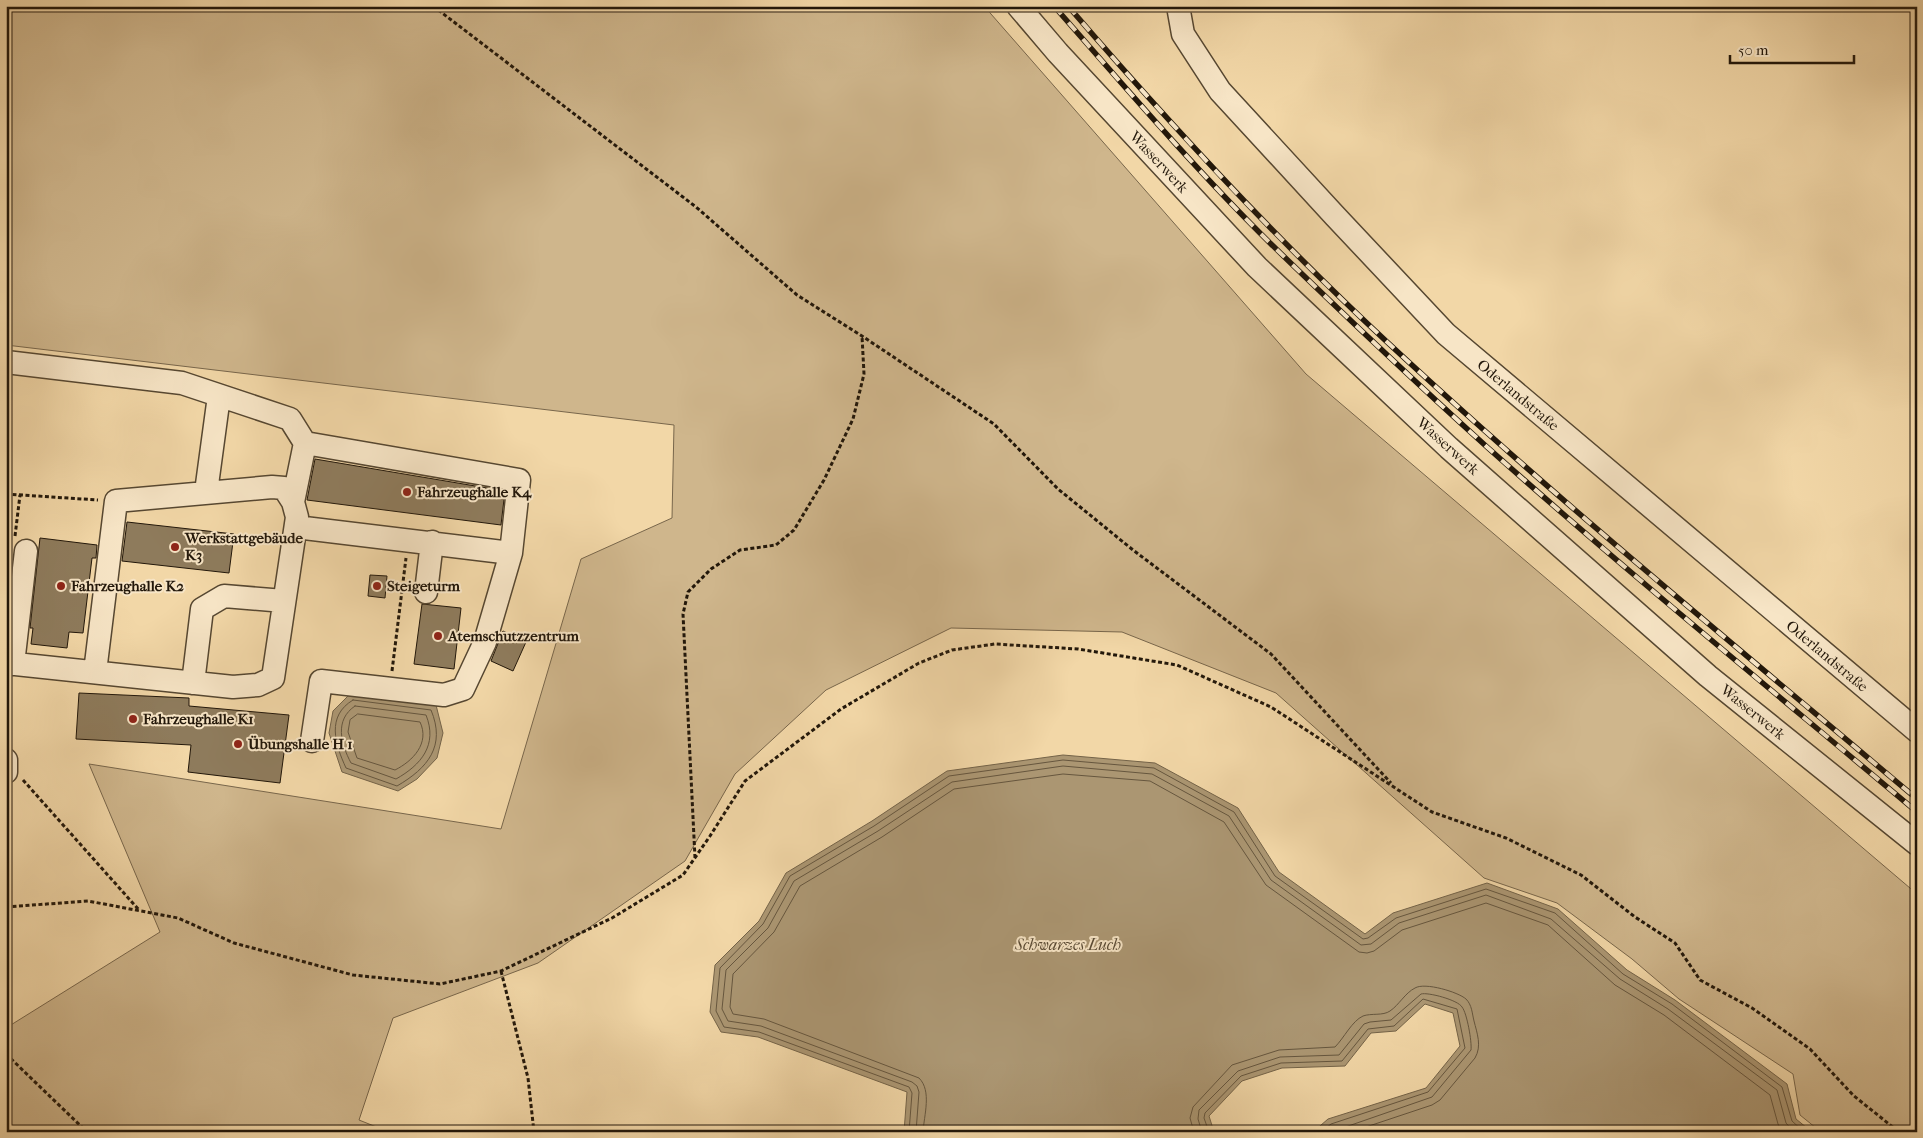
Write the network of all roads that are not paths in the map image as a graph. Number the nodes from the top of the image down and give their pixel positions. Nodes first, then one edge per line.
1 (1018, 6) edge
2 (1178, 6) edge
3 (6, 362) edge
4 (220, 396) junction
5 (305, 443) junction
6 (206, 492) junction
7 (294, 502) junction
8 (296, 527) junction
9 (432, 542) junction
10 (26, 551) road end
11 (511, 552) junction
12 (426, 592) dead end
13 (284, 602) junction
14 (10, 664) edge
15 (95, 672) junction
16 (193, 683) junction
17 (1917, 731) edge
18 (312, 741) dead end
19 (1917, 844) edge

1 - 19 street, Wasserwerk
2 - 17 street, Oderlandstraße
3 - 4 street
4 - 5 street
4 - 6 street
5 - 7 street
5 - 11 street
6 - 7 street
6 - 15 street
7 - 8 street
8 - 9 street
8 - 13 street
9 - 11 street
9 - 12 street
10 - 14 street
11 - 18 street
13 - 16 street
13 - 16 street
14 - 15 street
15 - 16 street

